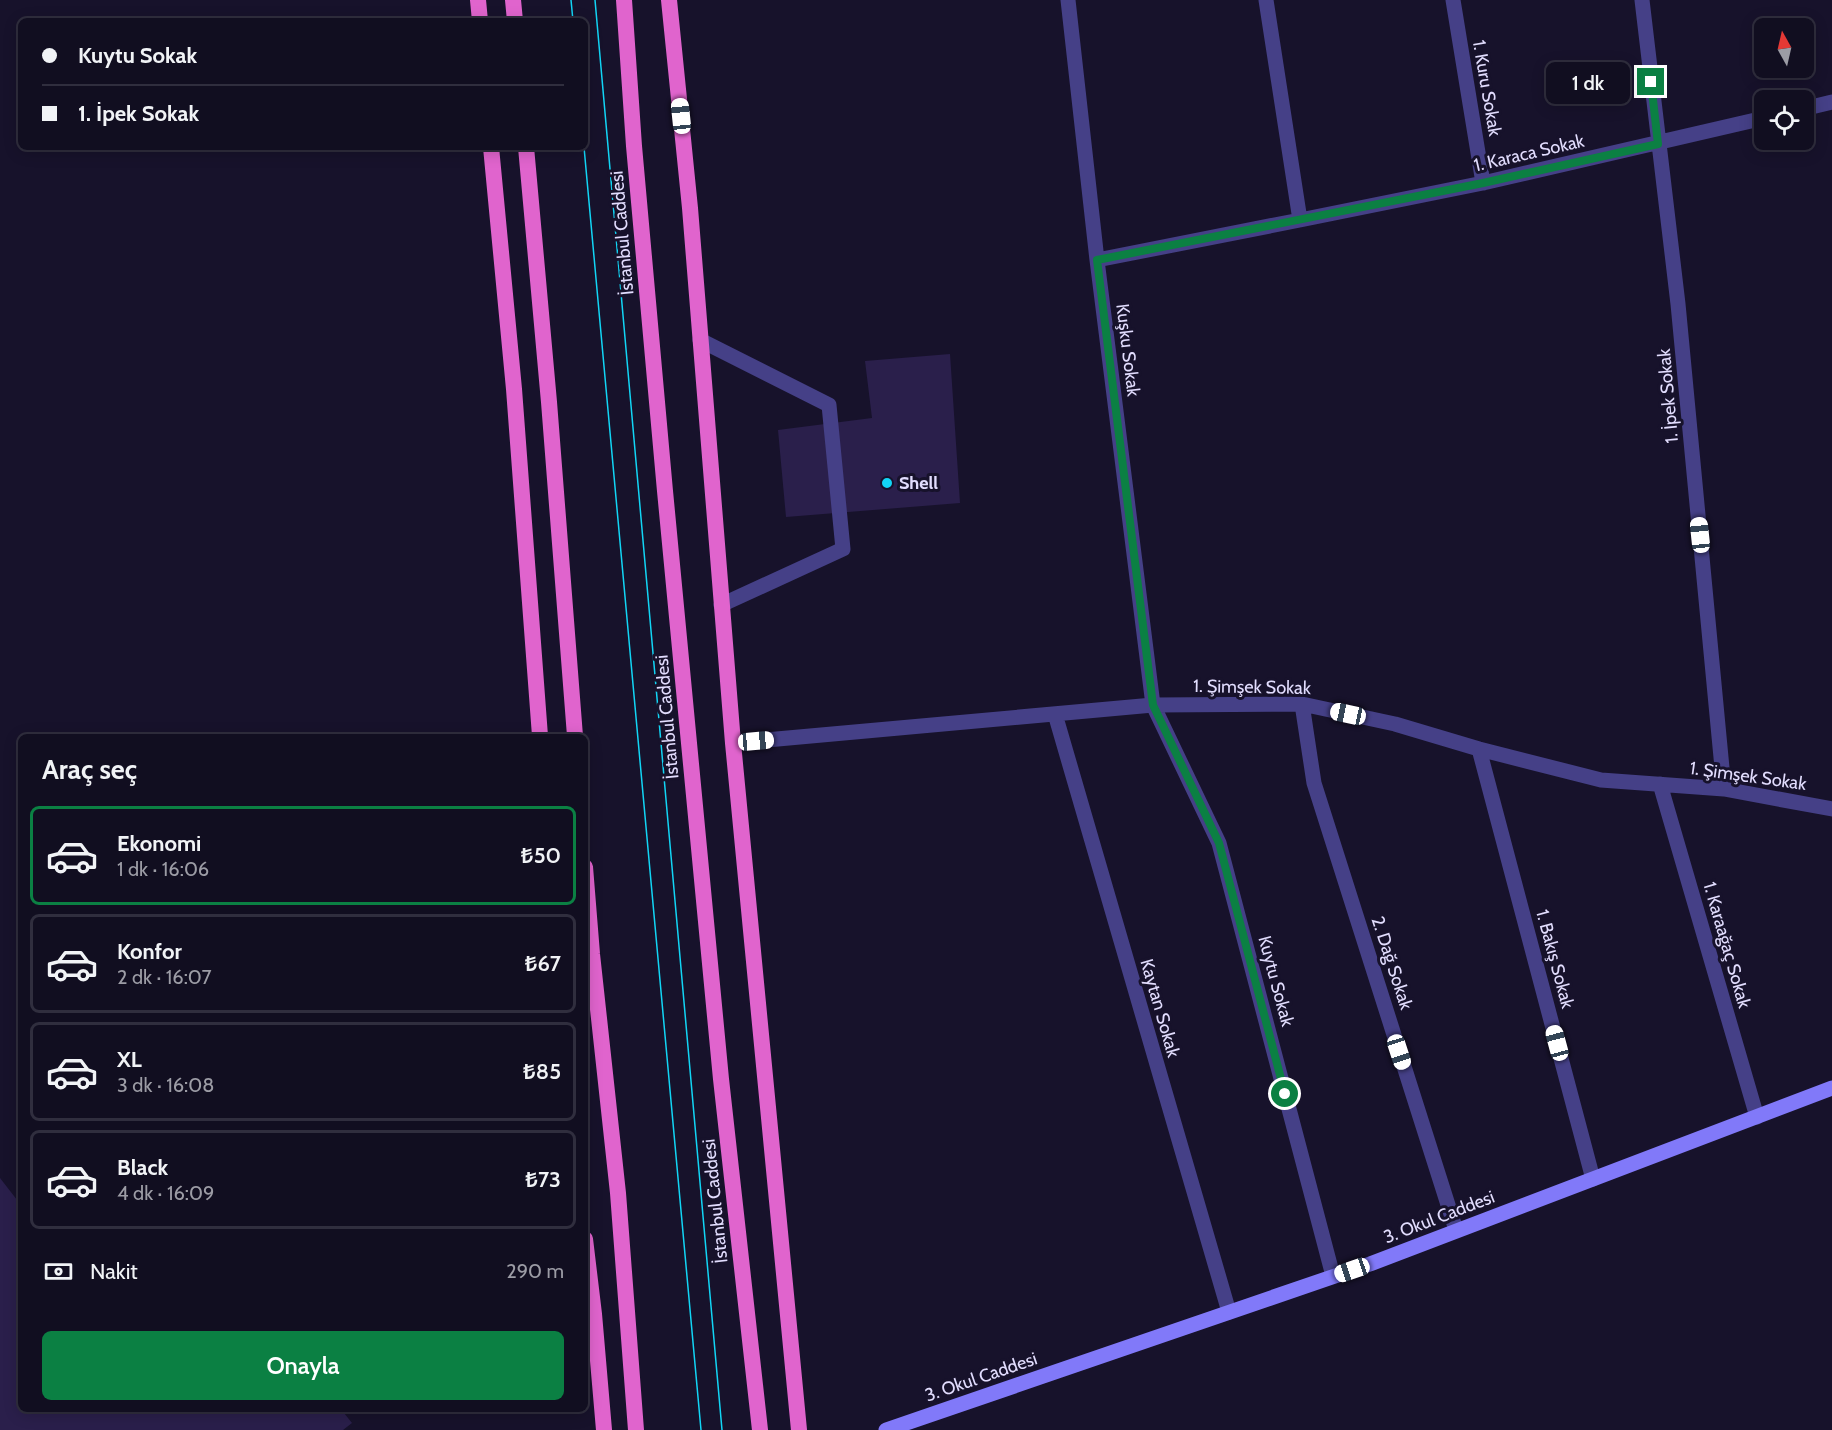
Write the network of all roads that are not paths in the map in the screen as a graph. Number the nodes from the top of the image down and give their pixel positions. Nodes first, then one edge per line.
1 (478, 0) edge
2 (513, 0) edge
3 (624, 0) edge
4 (669, 0) edge
5 (1068, 0) edge
6 (1266, 0) edge
7 (1453, 0) edge
8 (1642, 0) edge
9 (480, 18) edge
10 (514, 18) edge
11 (1832, 102) edge
12 (1814, 106) edge
13 (1754, 120) edge
14 (1658, 144) junction
15 (491, 150) edge
16 (526, 150) edge
17 (1483, 183) junction
18 (1300, 220) junction
19 (1097, 260) junction
20 (700, 340) junction
21 (721, 604) junction
22 (1302, 704) junction
23 (1153, 705) junction
24 (1055, 714) junction
25 (540, 734) edge
26 (575, 734) edge
27 (733, 743) junction
28 (1479, 749) junction
29 (1660, 784) junction
30 (1725, 789) junction
31 (1832, 809) edge
32 (588, 904) edge
33 (1832, 1088) edge
34 (1757, 1116) junction
35 (1593, 1179) junction
36 (1456, 1230) junction
37 (588, 1264) edge
38 (1334, 1276) junction
39 (1229, 1312) junction
40 (604, 1430) edge
41 (636, 1430) edge
42 (760, 1430) edge
43 (799, 1430) edge
44 (886, 1430) edge

1 - 9 highway
2 - 10 highway
3 - 42 highway, İstanbul Caddesi
4 - 20 highway
5 - 19 street, Kuşku Sokak
6 - 18 street
7 - 17 street, 1. Kuru Sokak
8 - 14 street, 1. İpek Sokak
11 - 12 street
13 - 14 street, 1. Karaca Sokak
14 - 17 street, 1. Karaca Sokak
14 - 30 street, 1. İpek Sokak
15 - 25 highway
16 - 26 highway
17 - 18 street, 1. Karaca Sokak
18 - 19 street, 1. Karaca Sokak
19 - 23 street, Kuşku Sokak
20 - 21 highway
20 - 21 street
21 - 27 highway
22 - 23 street, 1. Şimşek Sokak
22 - 28 street, 1. Şimşek Sokak
22 - 36 street, 2. Dağ Sokak
23 - 24 street, 1. Şimşek Sokak
23 - 38 street, Kuytu Sokak
24 - 27 street, 1. Şimşek Sokak
24 - 39 street, Kaytan Sokak
27 - 43 highway
28 - 29 street, 1. Şimşek Sokak
28 - 35 street, 1. Bakış Sokak
29 - 30 street, 1. Şimşek Sokak
29 - 34 street, 1. Karaağaç Sokak
30 - 31 street, 1. Şimşek Sokak
32 - 41 highway
33 - 34 main road, 3. Okul Caddesi
34 - 35 main road, 3. Okul Caddesi
35 - 36 main road, 3. Okul Caddesi
36 - 38 main road, 3. Okul Caddesi
37 - 40 highway
38 - 39 main road, 3. Okul Caddesi
39 - 44 main road, 3. Okul Caddesi

